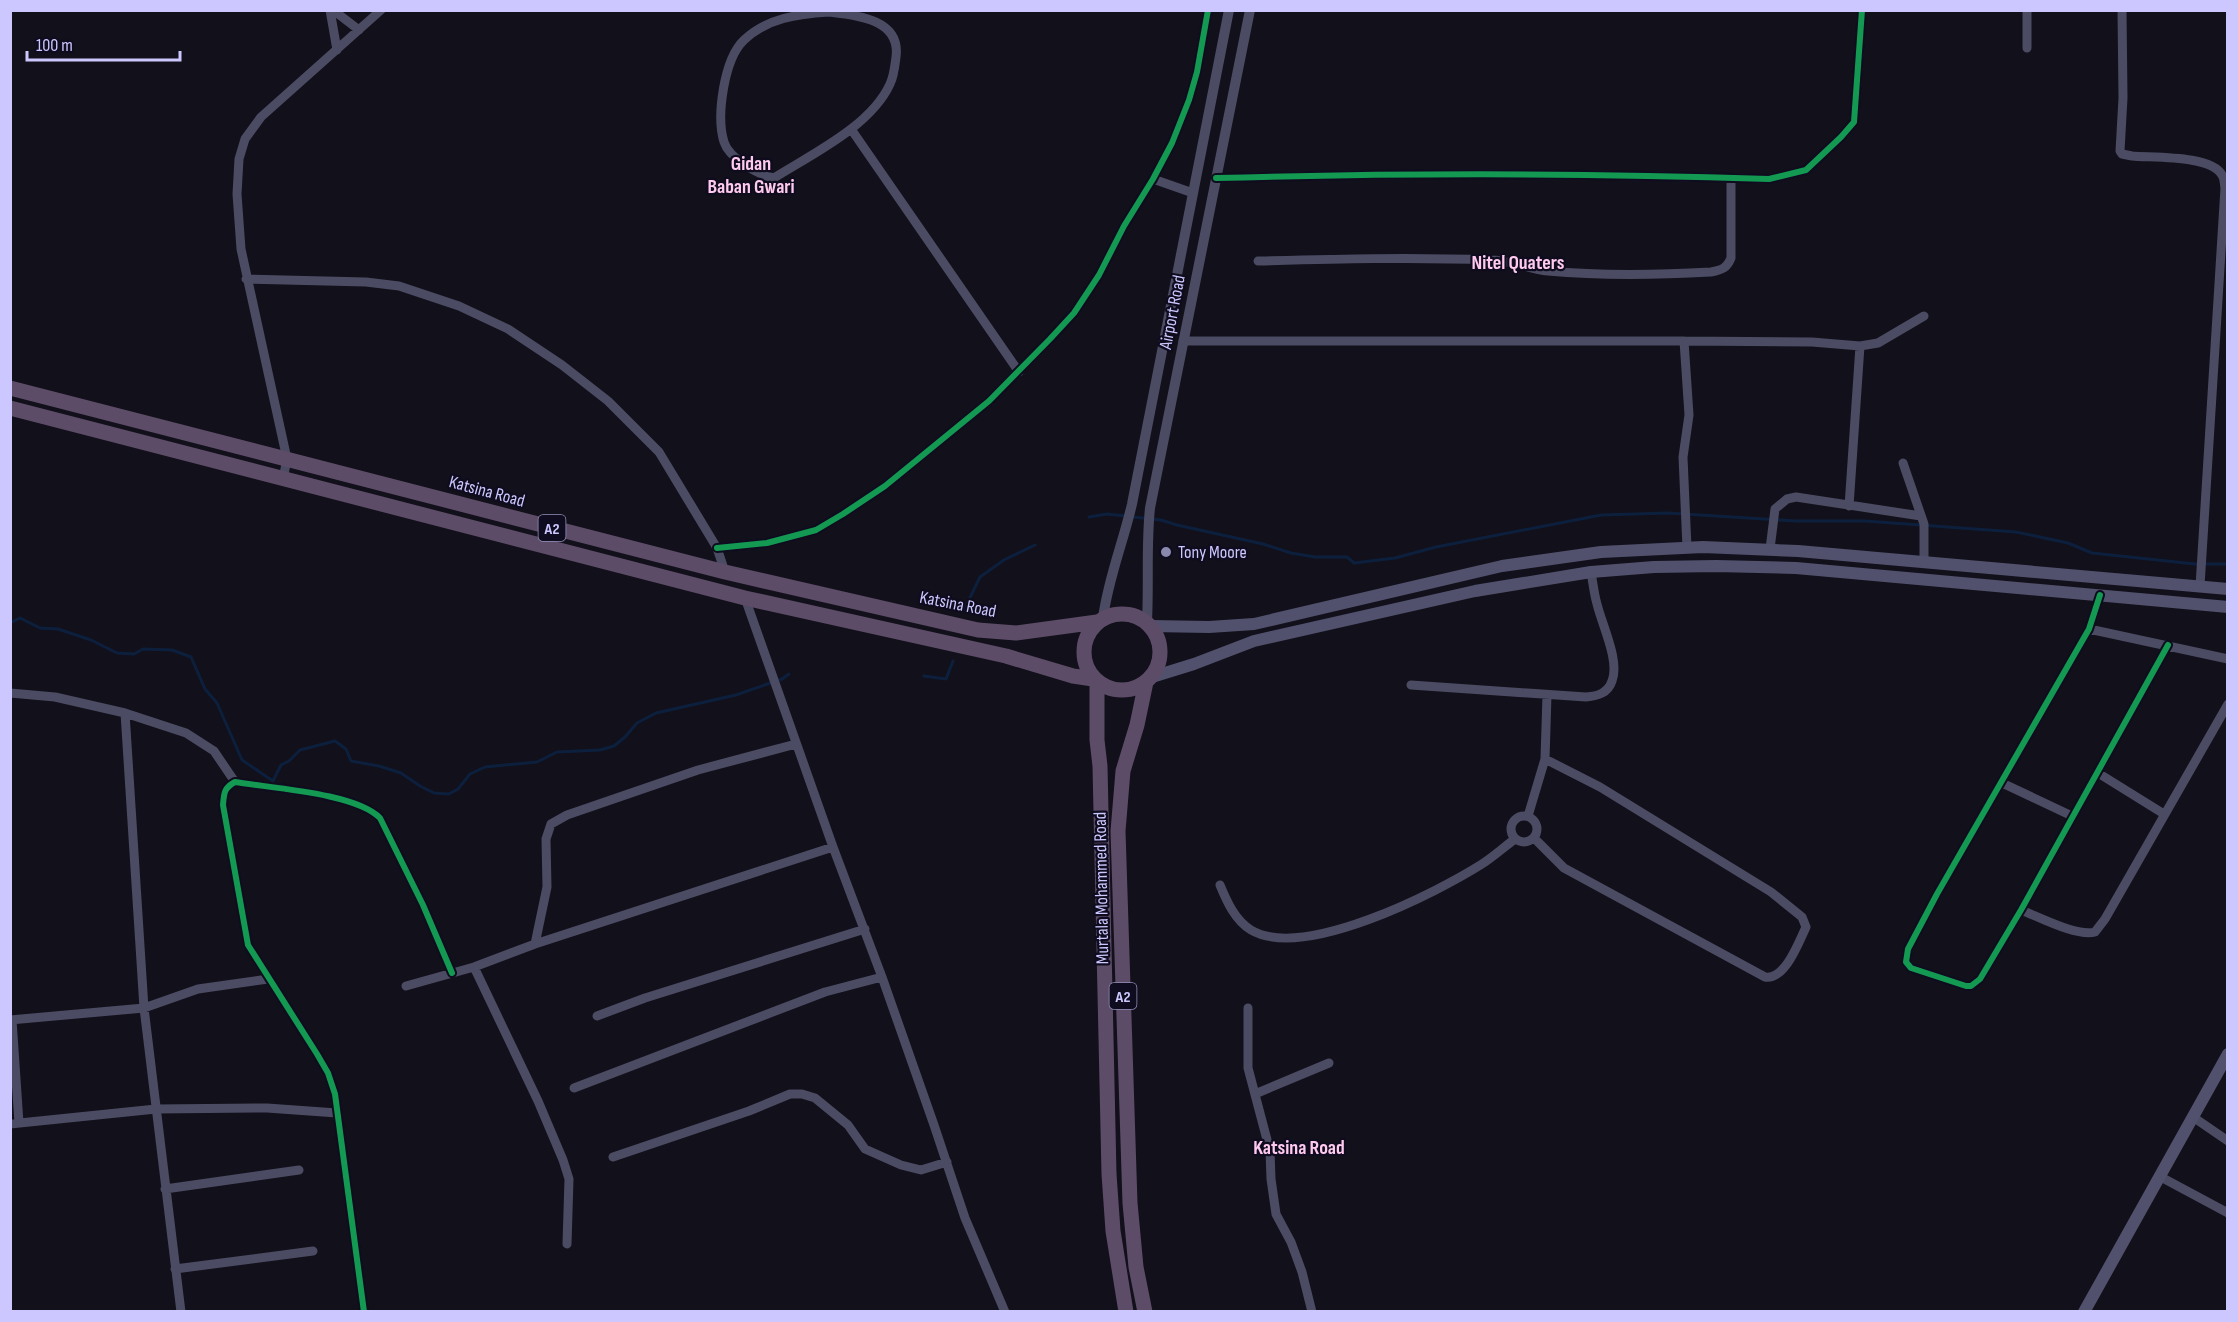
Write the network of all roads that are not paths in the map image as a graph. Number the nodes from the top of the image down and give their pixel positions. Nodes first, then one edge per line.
1 (331, 10) edge
2 (381, 10) edge
3 (1208, 10) edge
4 (1229, 10) edge
5 (1250, 10) edge
6 (1862, 10) edge
7 (2028, 10) edge
8 (2122, 10) edge
9 (359, 30) junction
10 (2026, 48) dead end
11 (337, 50) junction
12 (851, 129) junction
13 (1216, 177) junction
14 (1731, 178) junction
15 (1154, 179) junction
16 (1193, 193) junction
17 (1258, 261) dead end
18 (246, 279) junction
19 (1924, 316) dead end
20 (1184, 341) junction
21 (1684, 341) junction
22 (1860, 346) junction
23 (1019, 372) junction
24 (10, 388) edge
25 (10, 408) edge
26 (287, 459) junction
27 (1903, 463) dead end
28 (283, 479) junction
29 (1849, 506) junction
30 (1923, 524) junction
31 (717, 548) junction
32 (1687, 548) junction
33 (1770, 549) junction
34 (1924, 561) junction
35 (725, 572) junction
36 (1592, 572) junction
37 (2200, 586) junction
38 (2228, 589) edge
39 (2100, 595) junction
40 (745, 598) junction
41 (2228, 607) edge
42 (1100, 620) junction
43 (1148, 624) junction
44 (2089, 628) junction
45 (2168, 645) junction
46 (2228, 659) edge
47 (1149, 680) junction
48 (1095, 681) junction
49 (1411, 685) dead end
50 (10, 693) edge
51 (1547, 695) junction
52 (2228, 704) edge
53 (125, 712) junction
54 (796, 744) junction
55 (1545, 759) junction
56 (2098, 773) junction
57 (235, 783) junction
58 (2002, 783) junction
59 (2164, 814) junction
60 (1528, 816) junction
61 (2072, 816) junction
62 (1534, 838) junction
63 (1515, 839) junction
64 (833, 848) junction
65 (1220, 885) dead end
66 (2021, 910) junction
67 (865, 929) junction
68 (535, 944) junction
69 (474, 968) junction
70 (452, 973) junction
71 (882, 977) junction
72 (268, 979) junction
73 (406, 986) dead end
74 (144, 1008) junction
75 (1248, 1008) dead end
76 (597, 1016) dead end
77 (11, 1020) edge
78 (2228, 1054) edge
79 (1329, 1063) dead end
80 (574, 1088) dead end
81 (1255, 1094) junction
82 (156, 1109) junction
83 (337, 1113) junction
84 (2193, 1117) junction
85 (15, 1123) edge
86 (2228, 1141) edge
87 (613, 1157) dead end
88 (947, 1162) junction
89 (298, 1170) dead end
90 (2159, 1176) junction
91 (165, 1189) junction
92 (2228, 1213) edge
93 (567, 1244) dead end
94 (313, 1251) dead end
95 (175, 1269) junction
96 (181, 1311) edge
97 (364, 1311) edge
98 (1005, 1311) edge
99 (1126, 1311) edge
100 (1145, 1311) edge
101 (1312, 1311) edge
102 (2084, 1311) edge

1 - 9 street
1 - 11 street
2 - 9 street
3 - 15 street
4 - 16 street, Airport Road
5 - 13 street, Airport Road
6 - 14 street
7 - 10 street
8 - 37 street
9 - 11 street
11 - 18 street
12 - 12 street
12 - 23 street
13 - 14 street
13 - 20 street, Airport Road
14 - 17 street
15 - 16 street
15 - 23 street
16 - 42 street, Airport Road
18 - 26 street
18 - 31 street
19 - 22 street
20 - 21 street
20 - 43 street, Airport Road
21 - 22 street
21 - 32 street
22 - 29 street
23 - 31 street
24 - 26 highway, Katsina Road / A2
25 - 28 highway, A2
26 - 28 street
26 - 35 highway, Katsina Road / A2
27 - 30 street
28 - 40 highway, A2
29 - 30 street
29 - 33 street
30 - 34 street
31 - 35 street
32 - 33 main road
32 - 43 main road
33 - 34 main road
34 - 37 main road
35 - 42 highway, Katsina Road / A2
36 - 39 main road
36 - 47 main road
36 - 51 street
37 - 38 main road
39 - 41 main road
39 - 44 street
40 - 48 highway, A2
40 - 54 street
42 - 43 highway, A2
42 - 48 highway, A2
43 - 47 highway, A2
44 - 45 street
44 - 58 street
45 - 46 street
45 - 56 street
47 - 48 highway, A2
47 - 100 highway, Murtala Mohammed Road / A2
48 - 99 highway, Murtala Mohammed Road / A2
49 - 51 street
50 - 53 street
51 - 55 street
52 - 59 street
53 - 57 street
53 - 74 street
54 - 64 street
54 - 68 street
55 - 60 street
55 - 62 street
56 - 59 street
56 - 61 street
57 - 70 street
57 - 72 street
58 - 61 street
58 - 66 street
59 - 66 street
60 - 62 street
60 - 63 street
61 - 66 street
62 - 63 street
63 - 65 street
64 - 67 street
64 - 68 street
67 - 71 street
67 - 76 street
68 - 69 street
69 - 70 street
69 - 93 street
70 - 73 street
71 - 80 street
71 - 88 street
72 - 74 street
72 - 83 street
74 - 77 street
74 - 82 street
75 - 81 street
77 - 85 street
78 - 84 main road
79 - 81 street
81 - 101 street
82 - 83 street
82 - 85 street
82 - 91 street
83 - 97 street
84 - 86 street
84 - 90 main road
87 - 88 street
88 - 98 street
89 - 91 street
90 - 92 street
90 - 102 main road
91 - 95 street
94 - 95 street
95 - 96 street

